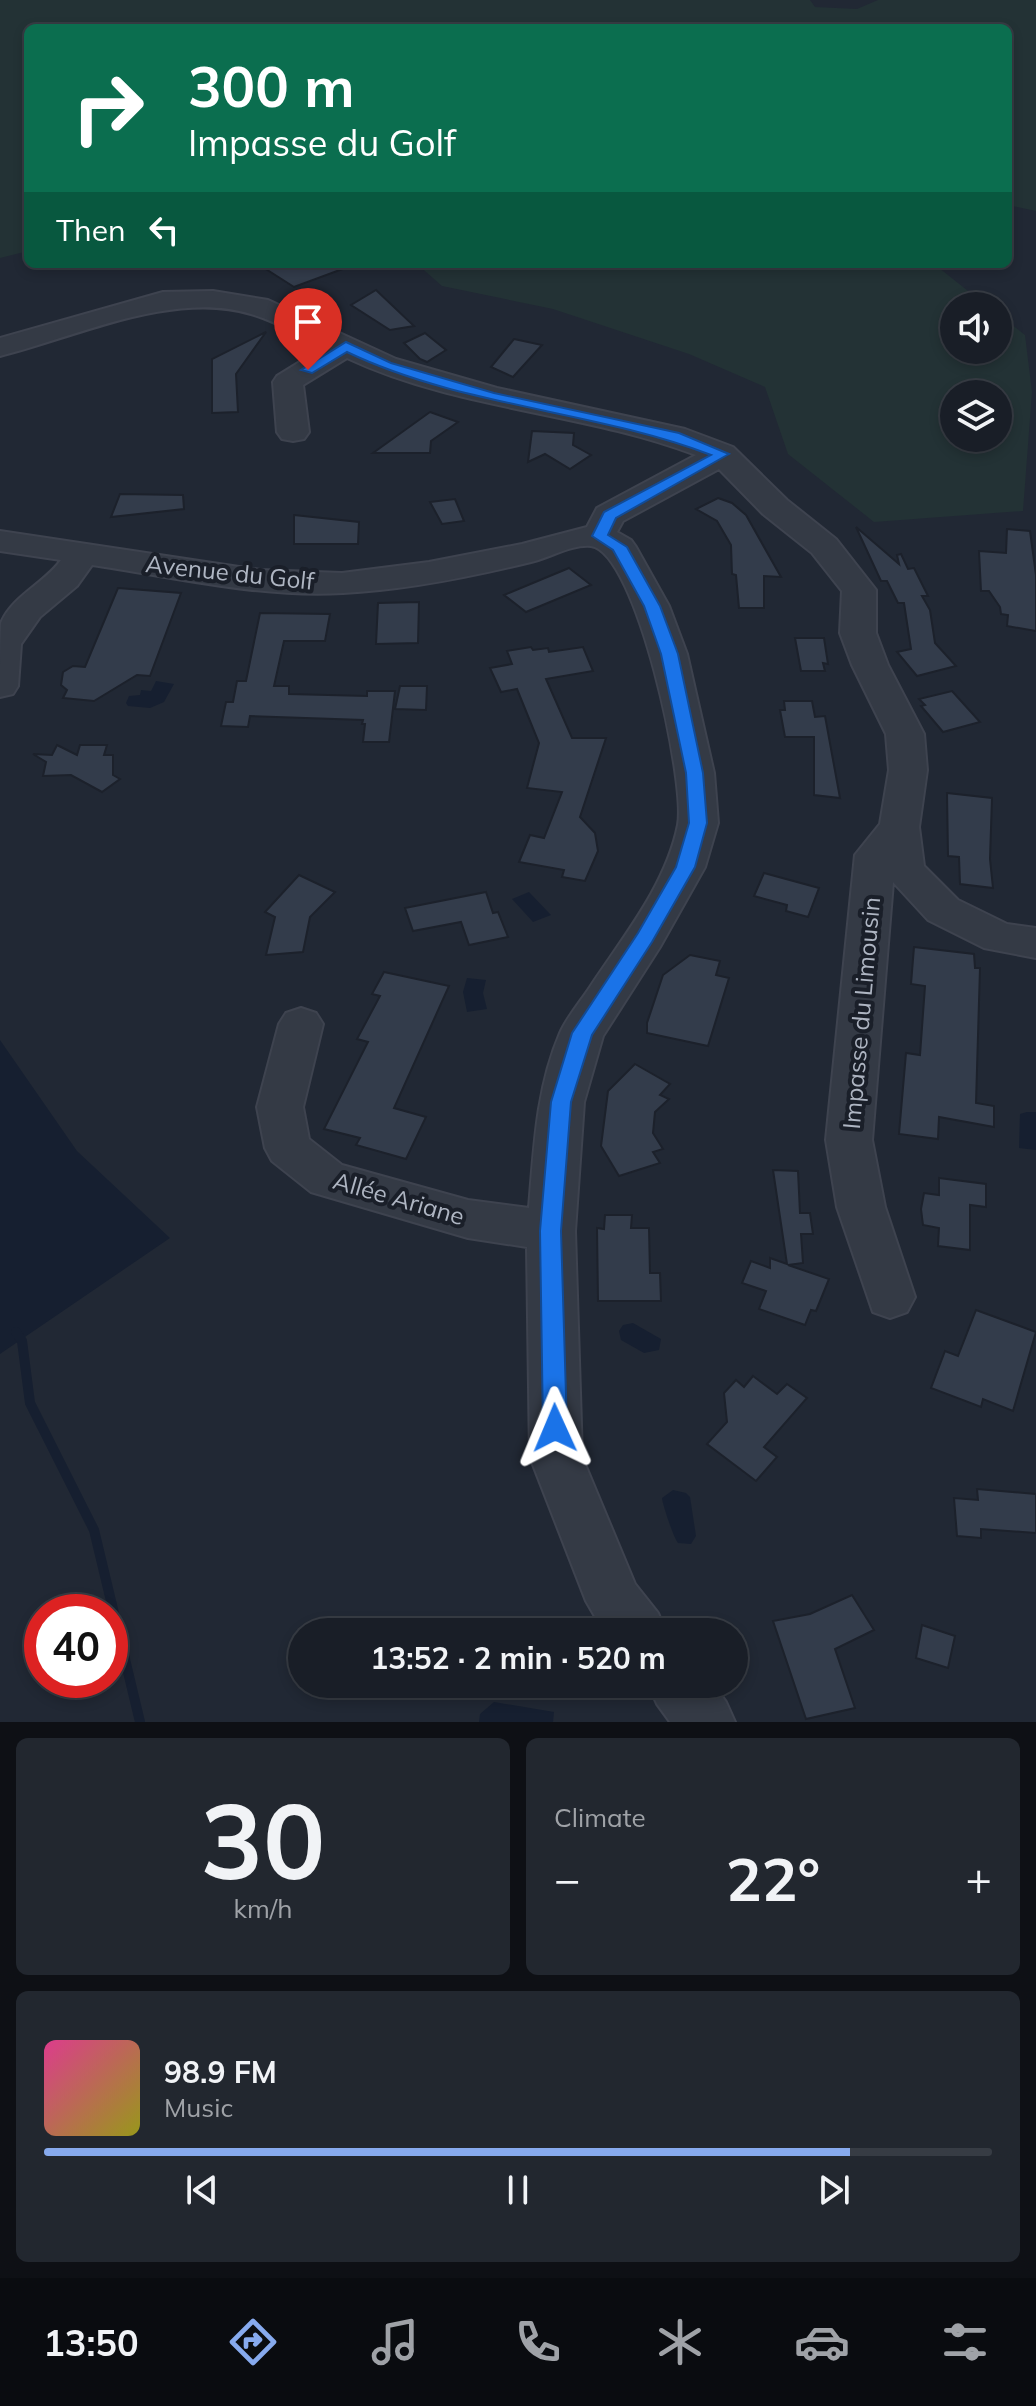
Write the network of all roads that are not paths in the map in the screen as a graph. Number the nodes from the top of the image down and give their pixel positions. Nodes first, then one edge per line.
1 (346, 346) junction
2 (0, 347) edge
3 (293, 432) dead end
4 (722, 454) junction
5 (599, 536) junction
6 (0, 541) edge
7 (83, 554) junction
8 (0, 686) edge
9 (899, 827) junction
10 (1036, 943) edge
11 (301, 1024) dead end
12 (551, 1231) junction
13 (890, 1297) dead end
14 (627, 1618) edge
15 (688, 1698) edge
16 (706, 1722) edge

1 - 2 street
1 - 3 street
1 - 4 street
4 - 5 street
4 - 9 street
5 - 7 street, Avenue du Golf
5 - 12 street
6 - 7 street, Avenue du Golf
7 - 8 street
9 - 10 street
9 - 13 street, Impasse du Limousin
11 - 12 street, Allée Ariane
12 - 14 street
15 - 16 street

